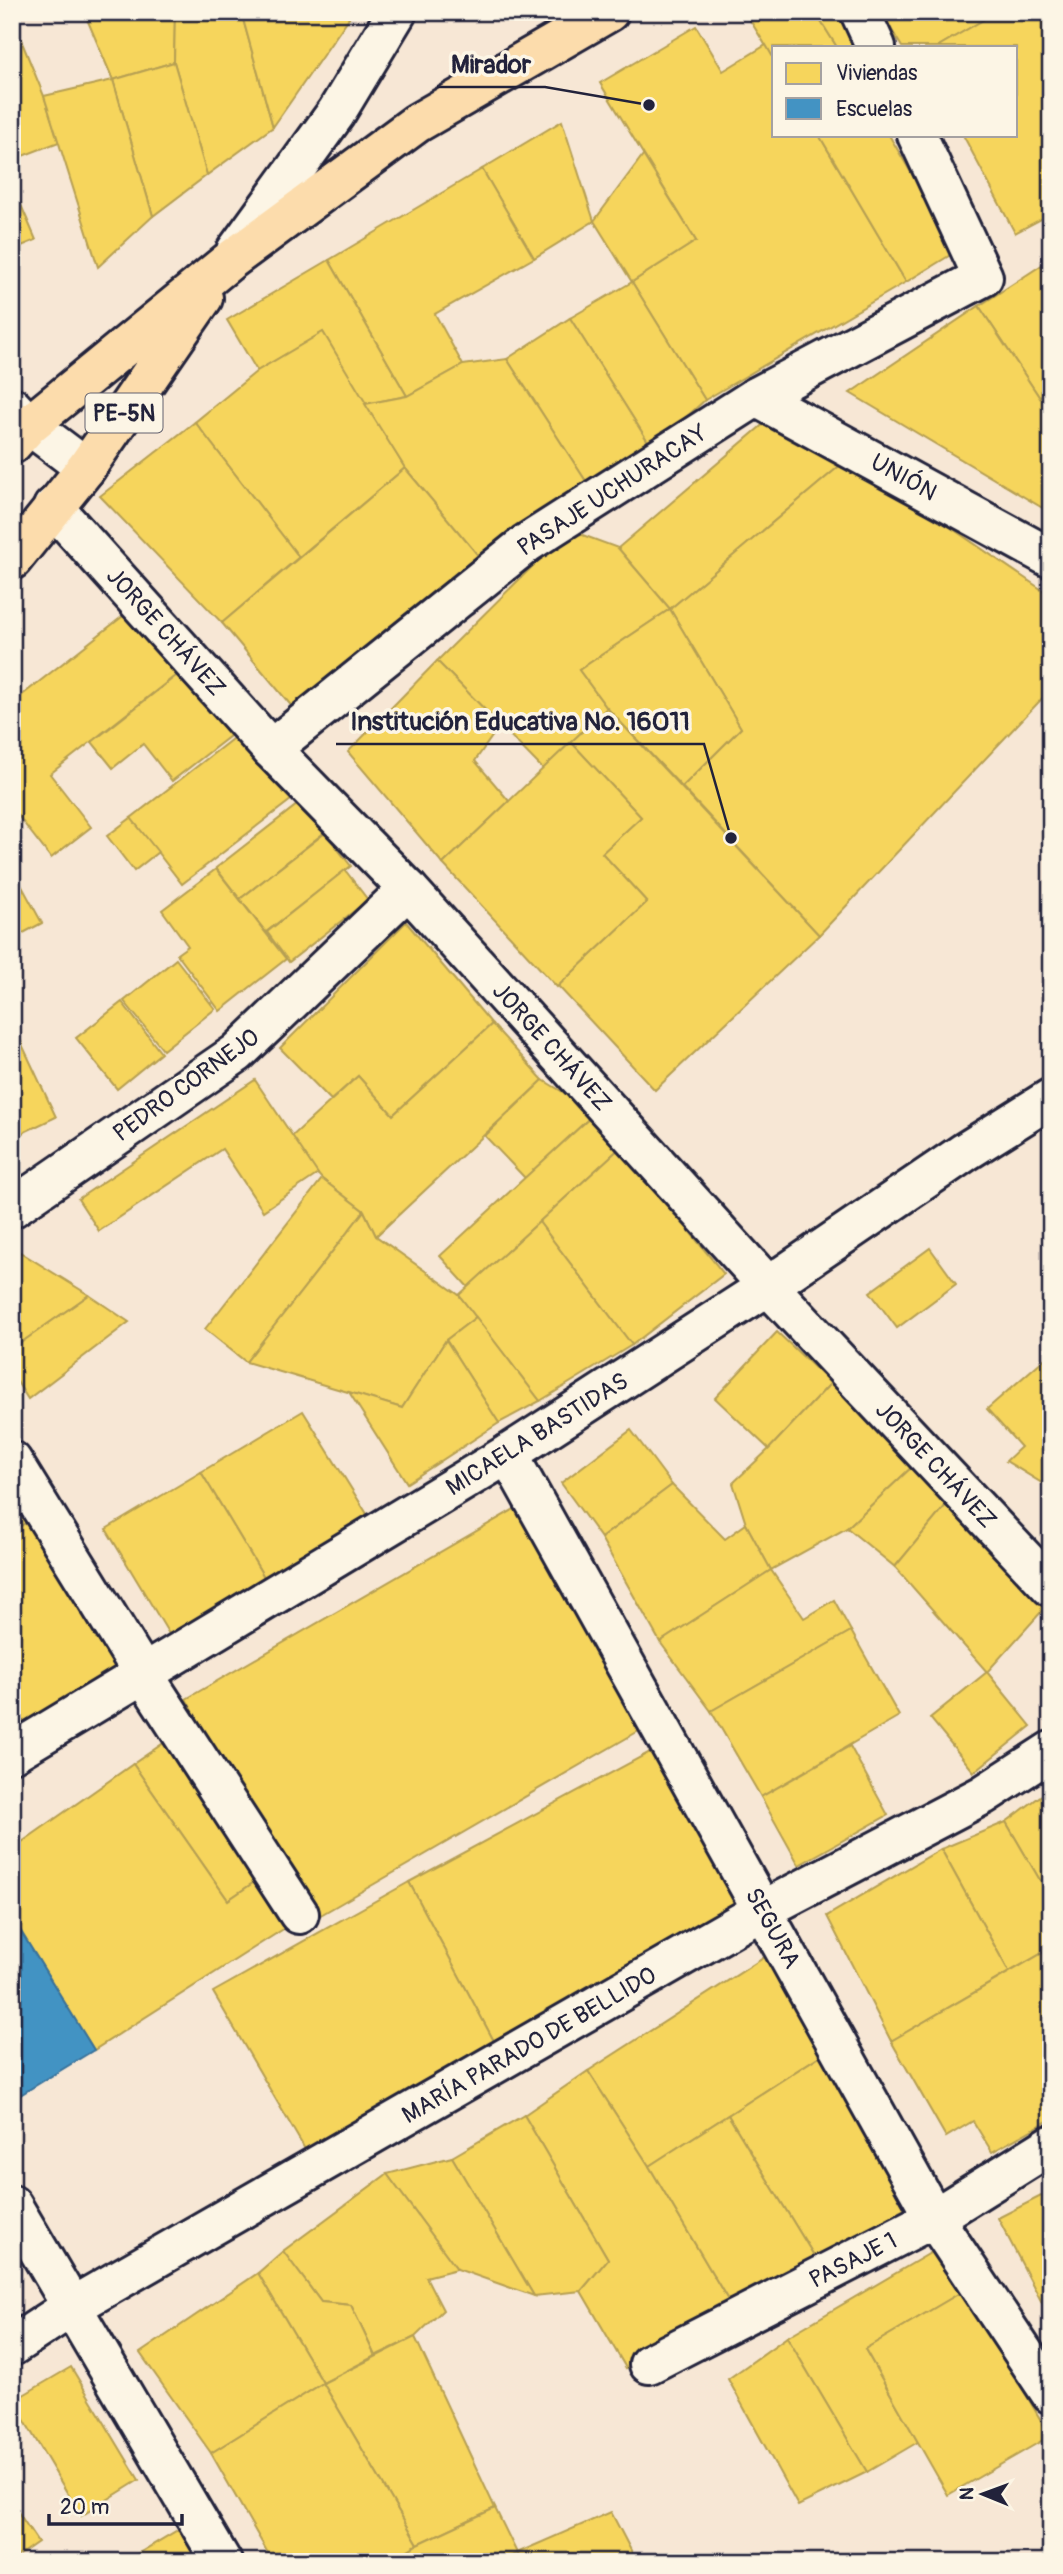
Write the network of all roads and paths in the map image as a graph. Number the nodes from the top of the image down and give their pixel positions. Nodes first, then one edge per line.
1 (397, 12) edge
2 (609, 12) edge
3 (860, 12) edge
4 (876, 46) edge
5 (917, 136) edge
6 (228, 262) junction
7 (756, 397) junction
8 (16, 428) edge
9 (86, 468) junction
10 (53, 507) junction
11 (1050, 556) edge
12 (12, 560) edge
13 (271, 749) junction
14 (408, 889) junction
15 (1051, 1098) edge
16 (12, 1208) edge
17 (768, 1286) junction
18 (508, 1454) junction
19 (12, 1461) edge
20 (1051, 1587) edge
21 (144, 1675) junction
22 (1051, 1751) edge
23 (12, 1752) edge
24 (763, 1910) junction
25 (299, 1914) dead end
26 (1051, 2144) edge
27 (12, 2205) edge
28 (934, 2218) junction
29 (73, 2306) junction
30 (12, 2346) edge
31 (649, 2364) dead end
32 (1051, 2394) edge
33 (222, 2562) edge

1 - 6 street
2 - 6 highway, PE-5N
3 - 4 street
5 - 7 street, PASAJE UCHURACAY
6 - 8 highway, PE-5N
6 - 9 highway, PE-5N
7 - 11 street, UNIÓN
7 - 13 street, PASAJE UCHURACAY
8 - 9 street
9 - 10 highway, PE-5N
10 - 12 highway, PE-5N
10 - 13 street, JORGE CHÁVEZ
13 - 14 street, JORGE CHÁVEZ
14 - 16 street, PEDRO CORNEJO
14 - 17 street, JORGE CHÁVEZ
15 - 17 street, MICAELA BASTIDAS
17 - 18 street, MICAELA BASTIDAS
17 - 20 street, JORGE CHÁVEZ
18 - 21 street, MICAELA BASTIDAS
18 - 24 street, SEGURA
19 - 21 street
21 - 23 street, MICAELA BASTIDAS
21 - 25 street
22 - 24 street, MARÍA PARADO DE BELLIDO
24 - 28 street, SEGURA
24 - 29 street, MARÍA PARADO DE BELLIDO
26 - 28 street, PASAJE 1
27 - 29 street
28 - 31 street, PASAJE 1
28 - 32 street, SEGURA
29 - 30 street, MARÍA PARADO DE BELLIDO
29 - 33 street

